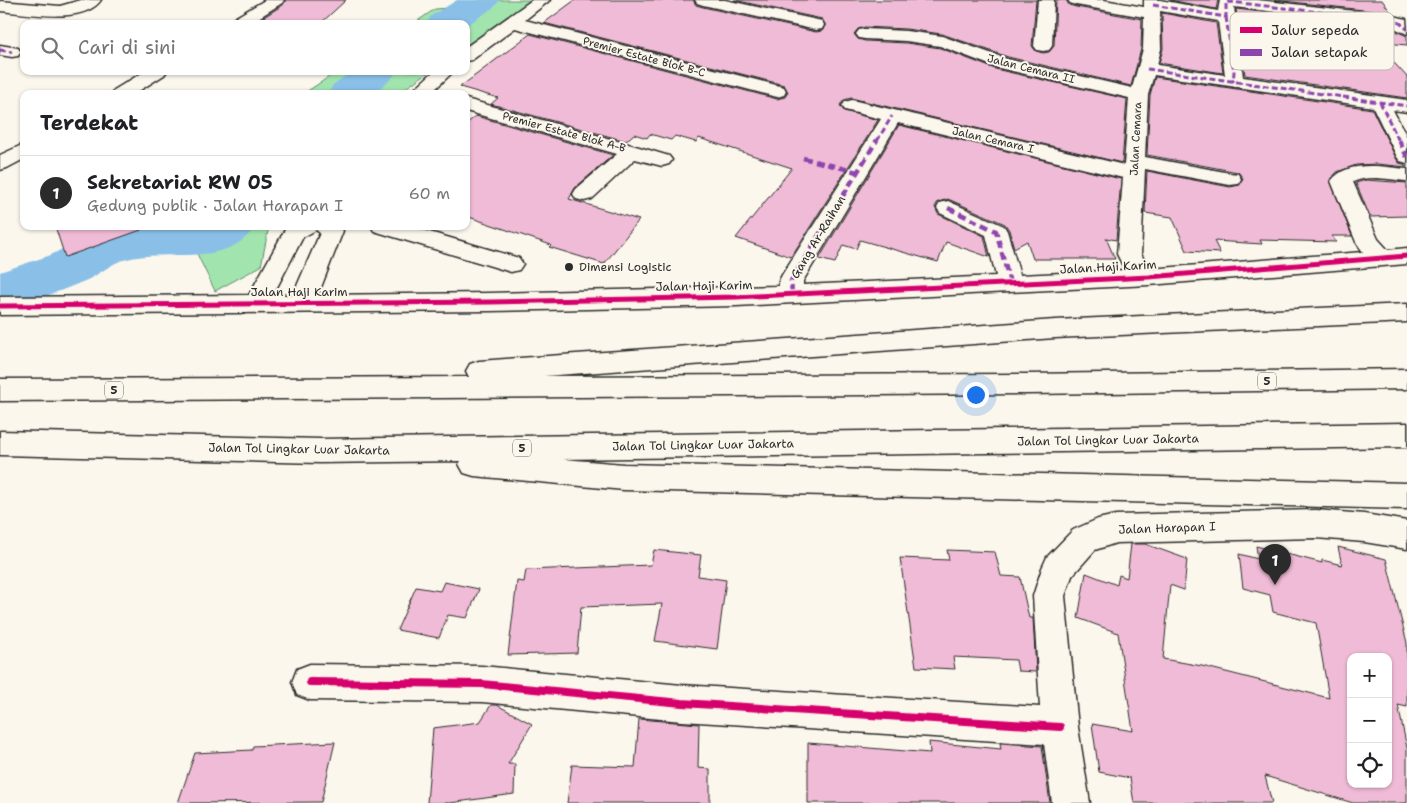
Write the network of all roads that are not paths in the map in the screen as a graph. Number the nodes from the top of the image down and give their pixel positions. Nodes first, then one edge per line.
1 (4, 0) edge
2 (93, 0) edge
3 (276, 0) edge
4 (542, 0) edge
5 (703, 0) edge
6 (1046, 0) edge
7 (1076, 0) edge
8 (0, 4) edge
9 (1152, 6) edge
10 (1319, 12) edge
11 (1226, 16) junction
12 (244, 20) edge
13 (1394, 21) edge
14 (511, 22) junction
15 (816, 25) dead end
16 (1407, 29) edge
17 (865, 34) dead end
18 (1230, 44) edge
19 (1043, 46) dead end
20 (470, 53) edge
21 (1147, 69) junction
22 (1234, 70) edge
23 (152, 75) edge
24 (440, 75) edge
25 (1234, 82) junction
26 (127, 90) edge
27 (423, 90) edge
28 (777, 91) dead end
29 (1139, 95) junction
30 (1380, 102) junction
31 (470, 106) edge
32 (852, 106) dead end
33 (1407, 106) edge
34 (892, 116) junction
35 (632, 151) junction
36 (20, 152) edge
37 (1407, 157) edge
38 (662, 160) dead end
39 (0, 164) edge
40 (1135, 167) junction
41 (1407, 175) edge
42 (1230, 179) dead end
43 (584, 194) dead end
44 (948, 208) dead end
45 (298, 230) edge
46 (331, 230) edge
47 (396, 230) edge
48 (1407, 256) edge
49 (1381, 257) junction
50 (511, 264) dead end
51 (1141, 277) junction
52 (1010, 283) junction
53 (792, 294) junction
54 (257, 303) junction
55 (302, 303) junction
56 (0, 306) edge
57 (1407, 313) edge
58 (1407, 379) edge
59 (0, 390) edge
60 (228, 390) junction
61 (1407, 435) edge
62 (0, 443) edge
63 (320, 451) junction
64 (1407, 496) edge
65 (1407, 535) edge
66 (310, 682) dead end
67 (1060, 727) junction
68 (1071, 803) edge

1 - 8 main road
2 - 8 main road
3 - 12 main road
4 - 14 main road
5 - 15 main road
6 - 19 main road
7 - 9 main road
9 - 11 main road
9 - 21 main road, Jalan Cemara
10 - 11 main road
11 - 18 main road
13 - 16 main road
14 - 20 main road
14 - 28 main road, Premier Estate Blok B-C
17 - 29 main road, Jalan Cemara II
21 - 25 main road
21 - 29 main road, Jalan Cemara
22 - 25 main road
23 - 26 main road
24 - 27 main road
25 - 30 main road
29 - 40 main road, Jalan Cemara
30 - 33 main road
30 - 37 main road
31 - 35 main road, Premier Estate Blok A-B
32 - 34 main road, Jalan Cemara I
34 - 40 main road, Jalan Cemara I
34 - 53 main road, Gang Ar-Raihan
35 - 38 main road, Premier Estate Blok A-B
35 - 43 main road
36 - 39 main road
40 - 42 main road, Jalan Cemara I
40 - 51 main road, Jalan Cemara
41 - 49 main road
44 - 52 main road
45 - 54 main road
46 - 55 main road
47 - 50 main road
48 - 49 main road, Jalan Haji Karim
49 - 51 main road, Jalan Haji Karim
51 - 52 main road, Jalan Haji Karim
52 - 53 main road, Jalan Haji Karim
53 - 55 main road, Jalan Haji Karim
54 - 55 main road, Jalan Haji Karim
54 - 56 main road, Jalan Haji Karim
57 - 60 main road
58 - 60 main road, 5
59 - 60 main road, 5
61 - 63 main road, Jalan Tol Lingkar Luar Jakarta / 5
62 - 63 main road, Jalan Tol Lingkar Luar Jakarta / 5
63 - 64 main road
65 - 67 main road, Jalan Harapan I
66 - 67 main road
67 - 68 main road, Jalan Harapan I

